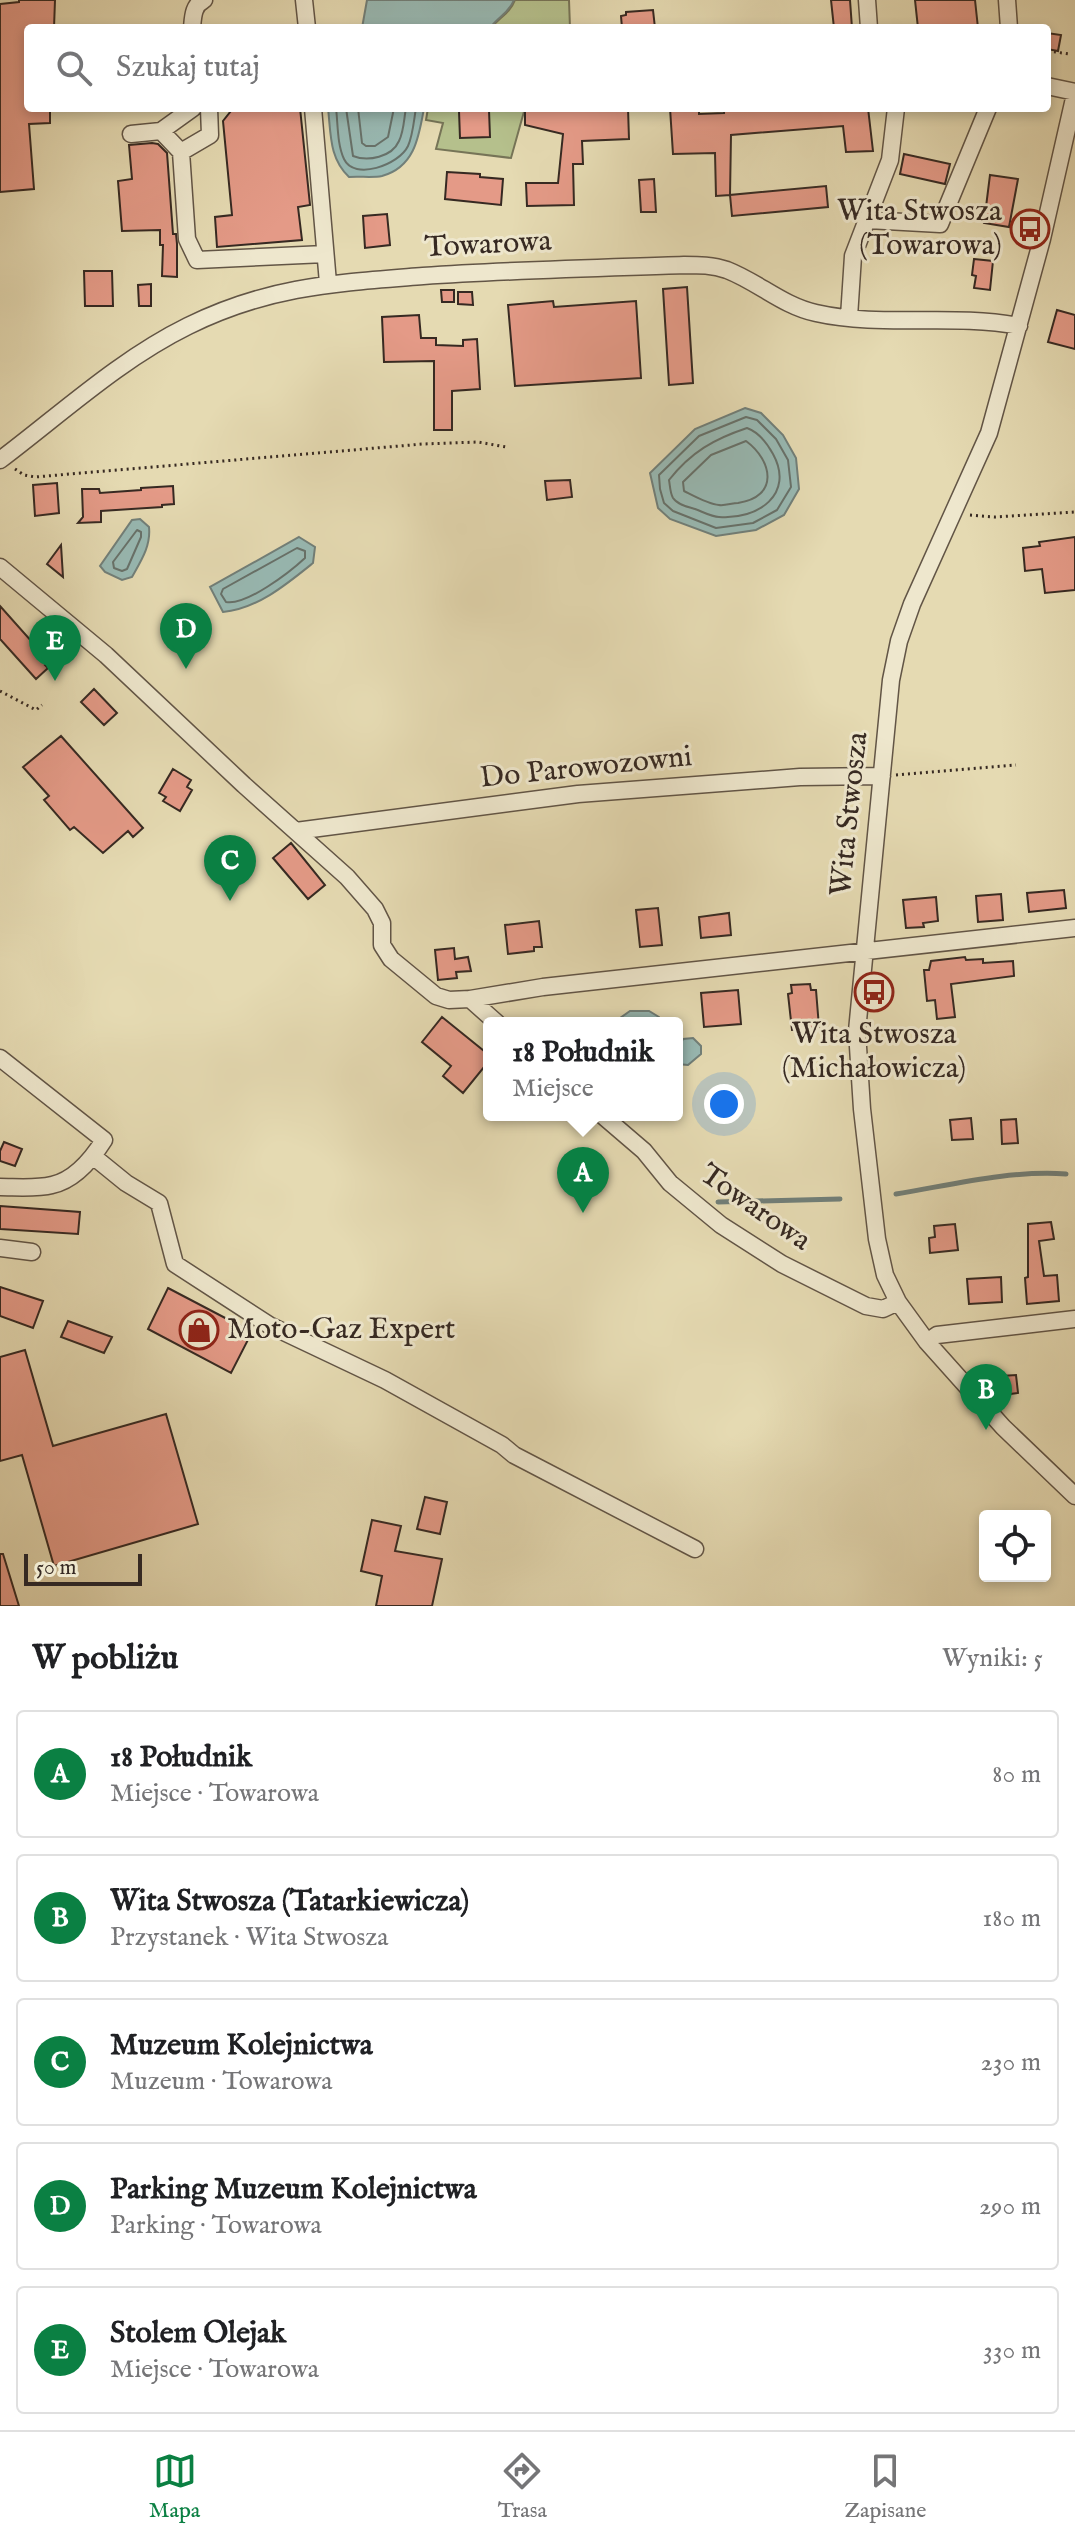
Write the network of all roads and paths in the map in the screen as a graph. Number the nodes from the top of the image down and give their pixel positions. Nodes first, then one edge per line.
1 (204, 0) edge
2 (304, 0) edge
3 (867, 0) edge
4 (1007, 0) edge
5 (192, 24) edge
6 (307, 24) edge
7 (869, 24) edge
8 (1009, 24) edge
9 (1051, 51) edge
10 (1070, 54) dead end
11 (1051, 87) edge
12 (1075, 93) edge
13 (187, 112) edge
14 (209, 112) edge
15 (313, 112) edge
16 (896, 112) edge
17 (986, 112) edge
18 (161, 131) junction
19 (131, 134) dead end
20 (181, 152) junction
21 (1068, 164) edge
22 (868, 220) junction
23 (325, 254) junction
24 (328, 283) junction
25 (849, 317) junction
26 (1019, 326) junction
27 (506, 447) dead end
28 (2, 458) edge
29 (955, 510) junction
30 (1075, 512) edge
31 (0, 567) edge
32 (0, 691) edge
33 (42, 705) dead end
34 (1016, 765) dead end
35 (882, 776) junction
36 (296, 831) junction
37 (1075, 928) edge
38 (864, 952) junction
39 (470, 999) junction
40 (490, 1017) edge
41 (0, 1058) edge
42 (609, 1121) edge
43 (94, 1157) junction
44 (0, 1187) edge
45 (0, 1248) edge
46 (32, 1252) dead end
47 (898, 1302) junction
48 (1075, 1319) edge
49 (927, 1342) junction
50 (1075, 1496) edge
51 (695, 1549) dead end

1 - 5 street
2 - 6 street
3 - 7 street
4 - 8 street
9 - 10 path
11 - 12 street
12 - 21 street, Wita Stwosza
13 - 18 street
14 - 20 street
15 - 23 street
16 - 22 street
17 - 22 street
18 - 19 street
18 - 20 street
20 - 23 street
21 - 26 street, Wita Stwosza
22 - 25 street
23 - 24 street
24 - 25 street, Towarowa
24 - 28 street, Towarowa
25 - 26 street, Towarowa
26 - 29 street, Wita Stwosza
27 - 28 path
29 - 30 path
29 - 35 street, Wita Stwosza
31 - 36 street
32 - 33 path
34 - 35 path
35 - 36 street, Do Parowozowni
35 - 38 street, Wita Stwosza
36 - 39 street
37 - 38 street
38 - 39 street
38 - 47 street, Wita Stwosza
39 - 40 street
41 - 43 street
42 - 47 street, Towarowa
43 - 44 street
43 - 51 street
45 - 46 street
47 - 49 street, Wita Stwosza
48 - 49 street
49 - 50 street, Wita Stwosza

